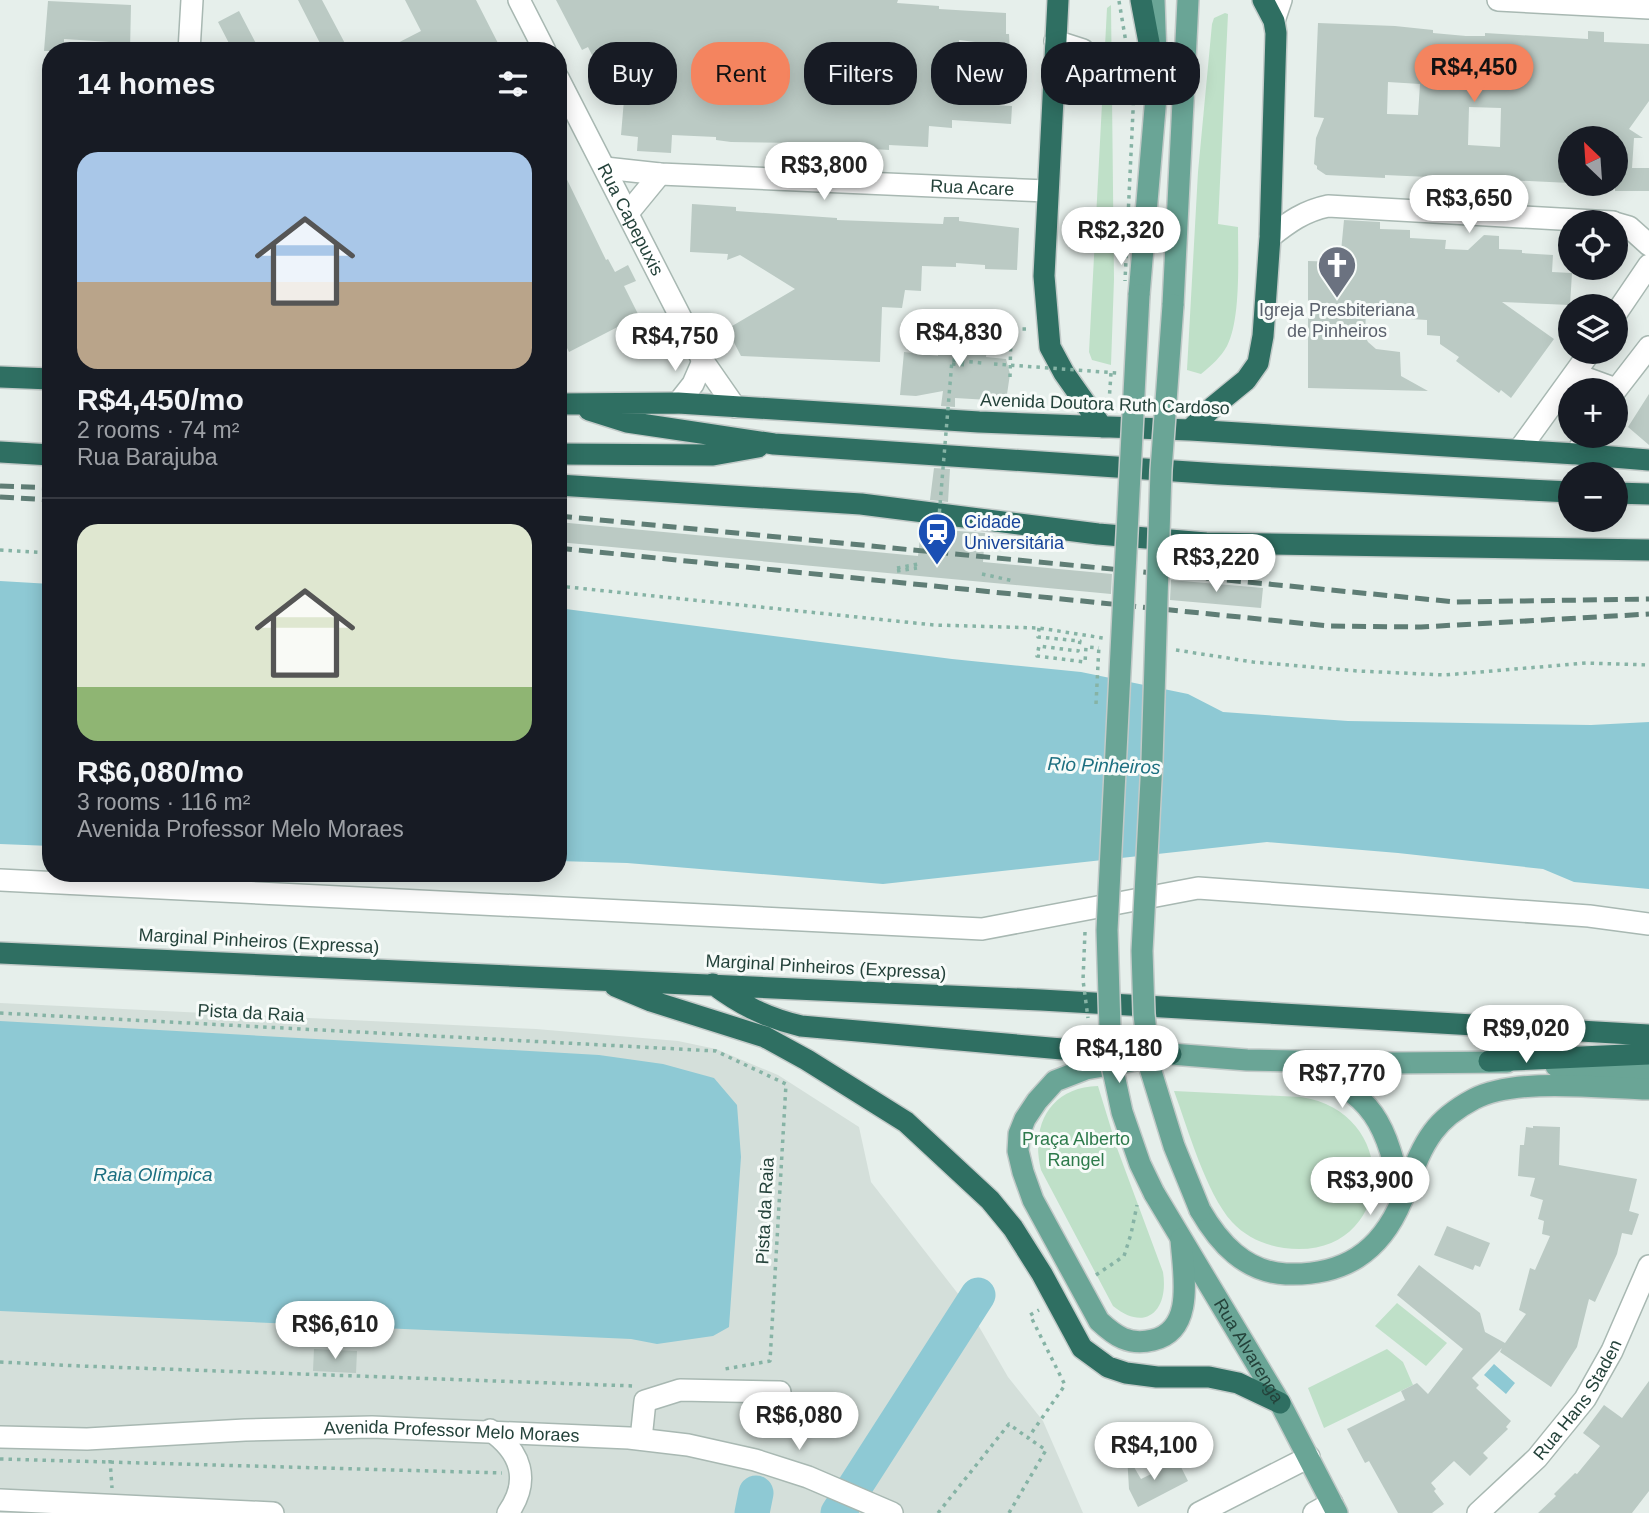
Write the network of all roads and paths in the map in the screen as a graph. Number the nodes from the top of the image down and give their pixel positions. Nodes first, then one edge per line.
1 (192, 0) edge
2 (519, 0) edge
3 (1058, 0) edge
4 (1141, 0) edge
5 (1154, 0) edge
6 (1188, 0) edge
7 (1264, 0) edge
8 (1281, 0) edge
9 (1498, 0) edge
10 (1649, 8) edge
11 (1274, 21) junction
12 (1055, 41) junction
13 (190, 42) edge
14 (540, 42) edge
15 (1058, 42) edge
16 (1149, 42) edge
17 (1155, 42) edge
18 (567, 95) edge
19 (1155, 105) edge
20 (605, 168) junction
21 (660, 174) junction
22 (1047, 191) junction
23 (628, 213) junction
24 (1558, 220) edge
25 (1628, 227) edge
26 (1270, 237) junction
27 (1649, 245) edge
28 (1649, 265) edge
29 (1628, 296) edge
30 (1011, 329) dead end
31 (1649, 347) edge
32 (703, 361) junction
33 (952, 363) junction
34 (982, 363) dead end
35 (967, 364) dead end
36 (994, 364) dead end
37 (1582, 364) edge
38 (1136, 374) junction
39 (1575, 374) junction
40 (0, 377) edge
41 (1010, 377) dead end
42 (1585, 378) edge
43 (1625, 378) edge
44 (42, 379) edge
45 (678, 403) junction
46 (567, 404) edge
47 (567, 404) edge
48 (735, 407) junction
49 (1102, 427) junction
50 (1190, 430) junction
51 (774, 444) junction
52 (1558, 447) edge
53 (1595, 448) edge
54 (1519, 450) junction
55 (0, 452) edge
56 (42, 454) edge
57 (567, 454) edge
58 (1649, 460) edge
59 (567, 486) edge
60 (1558, 491) edge
61 (1628, 493) edge
62 (1649, 494) edge
63 (938, 529) dead end
64 (0, 550) edge
65 (1649, 550) edge
66 (42, 552) edge
67 (917, 566) dead end
68 (897, 570) dead end
69 (982, 574) dead end
70 (1014, 581) dead end
71 (1039, 628) dead end
72 (1099, 648) dead end
73 (0, 880) edge
74 (1649, 924) edge
75 (0, 953) edge
76 (604, 981) junction
77 (713, 984) junction
78 (0, 1013) edge
79 (1649, 1035) edge
80 (1171, 1054) junction
81 (1649, 1054) edge
82 (1247, 1060) junction
83 (1489, 1061) junction
84 (1649, 1072) edge
85 (1649, 1089) edge
86 (1146, 1198) junction
87 (1402, 1200) junction
88 (1181, 1239) junction
89 (1649, 1266) edge
90 (1081, 1286) junction
91 (1057, 1302) junction
92 (0, 1362) edge
93 (717, 1371) dead end
94 (637, 1386) dead end
95 (780, 1392) dead end
96 (1280, 1403) junction
97 (490, 1430) junction
98 (0, 1437) edge
99 (109, 1437) junction
100 (1028, 1438) junction
101 (641, 1439) junction
102 (1309, 1458) junction
103 (0, 1460) edge
104 (110, 1462) junction
105 (521, 1474) junction
106 (0, 1500) edge
107 (113, 1506) junction
108 (1328, 1510) edge
109 (274, 1513) edge
110 (508, 1513) edge
111 (892, 1513) edge
112 (938, 1513) edge
113 (1009, 1513) edge
114 (1199, 1513) edge
115 (1478, 1513) edge

1 - 13 street
2 - 14 street
3 - 12 highway
4 - 16 highway
5 - 17 main road, Rua Alvarenga
6 - 87 main road, bridge
7 - 11 highway
8 - 11 street
9 - 10 street
11 - 26 highway
12 - 15 street
12 - 22 highway
18 - 20 street, Rua Capepuxis
19 - 38 main road, Rua Alvarenga, bridge
20 - 21 street, Rua Acare
20 - 23 street, Rua Capepuxis
21 - 22 street, Rua Acare
21 - 23 street
22 - 49 highway
23 - 32 street, Rua Capepuxis
24 - 26 street
25 - 27 street
26 - 50 highway
28 - 29 street
30 - 41 path
31 - 43 street
32 - 45 street
32 - 48 street, Rua Capepuxis
33 - 34 path, bridge
33 - 35 path
33 - 63 path, bridge
36 - 38 path, bridge
37 - 39 street
38 - 86 main road, Rua Alvarenga, bridge
39 - 42 street
39 - 54 street
40 - 44 highway
45 - 46 highway, Avenida Doutora Ruth Cardoso
45 - 48 highway, Avenida Doutora Ruth Cardoso
47 - 51 highway
48 - 49 highway, Avenida Doutora Ruth Cardoso
49 - 50 highway, Avenida Doutora Ruth Cardoso
50 - 54 highway, Avenida Doutora Ruth Cardoso
51 - 57 highway
51 - 60 highway
52 - 54 highway, Avenida Doutora Ruth Cardoso
53 - 58 highway, Avenida Doutora Ruth Cardoso
55 - 56 highway
59 - 65 highway
61 - 62 highway
64 - 66 path
67 - 68 path
69 - 70 path
71 - 72 path
73 - 74 street
75 - 76 highway, Marginal Pinheiros (Expressa)
76 - 77 highway, Marginal Pinheiros (Expressa)
76 - 91 highway
77 - 79 highway, Marginal Pinheiros (Expressa)
77 - 80 highway
78 - 93 path, Pista da Raia
80 - 82 main road
80 - 90 main road
81 - 83 highway
82 - 83 main road
82 - 87 main road
83 - 84 main road
85 - 87 main road
86 - 88 main road, Rua Alvarenga
86 - 90 path
88 - 90 main road
88 - 96 main road, Rua Alvarenga
89 - 115 street, Rua Hans Staden
91 - 96 highway
91 - 100 path
92 - 94 path
95 - 101 street
96 - 102 main road, Rua Alvarenga
97 - 99 street, Avenida Professor Melo Moraes
97 - 101 street, Avenida Professor Melo Moraes
97 - 105 street
98 - 99 street, Avenida Professor Melo Moraes
99 - 104 path
100 - 112 path
100 - 113 path
101 - 111 street, Avenida Professor Melo Moraes
102 - 108 main road, Rua Alvarenga
102 - 114 street
103 - 104 path
104 - 105 path
104 - 107 path
105 - 110 street
106 - 107 street
107 - 109 street

